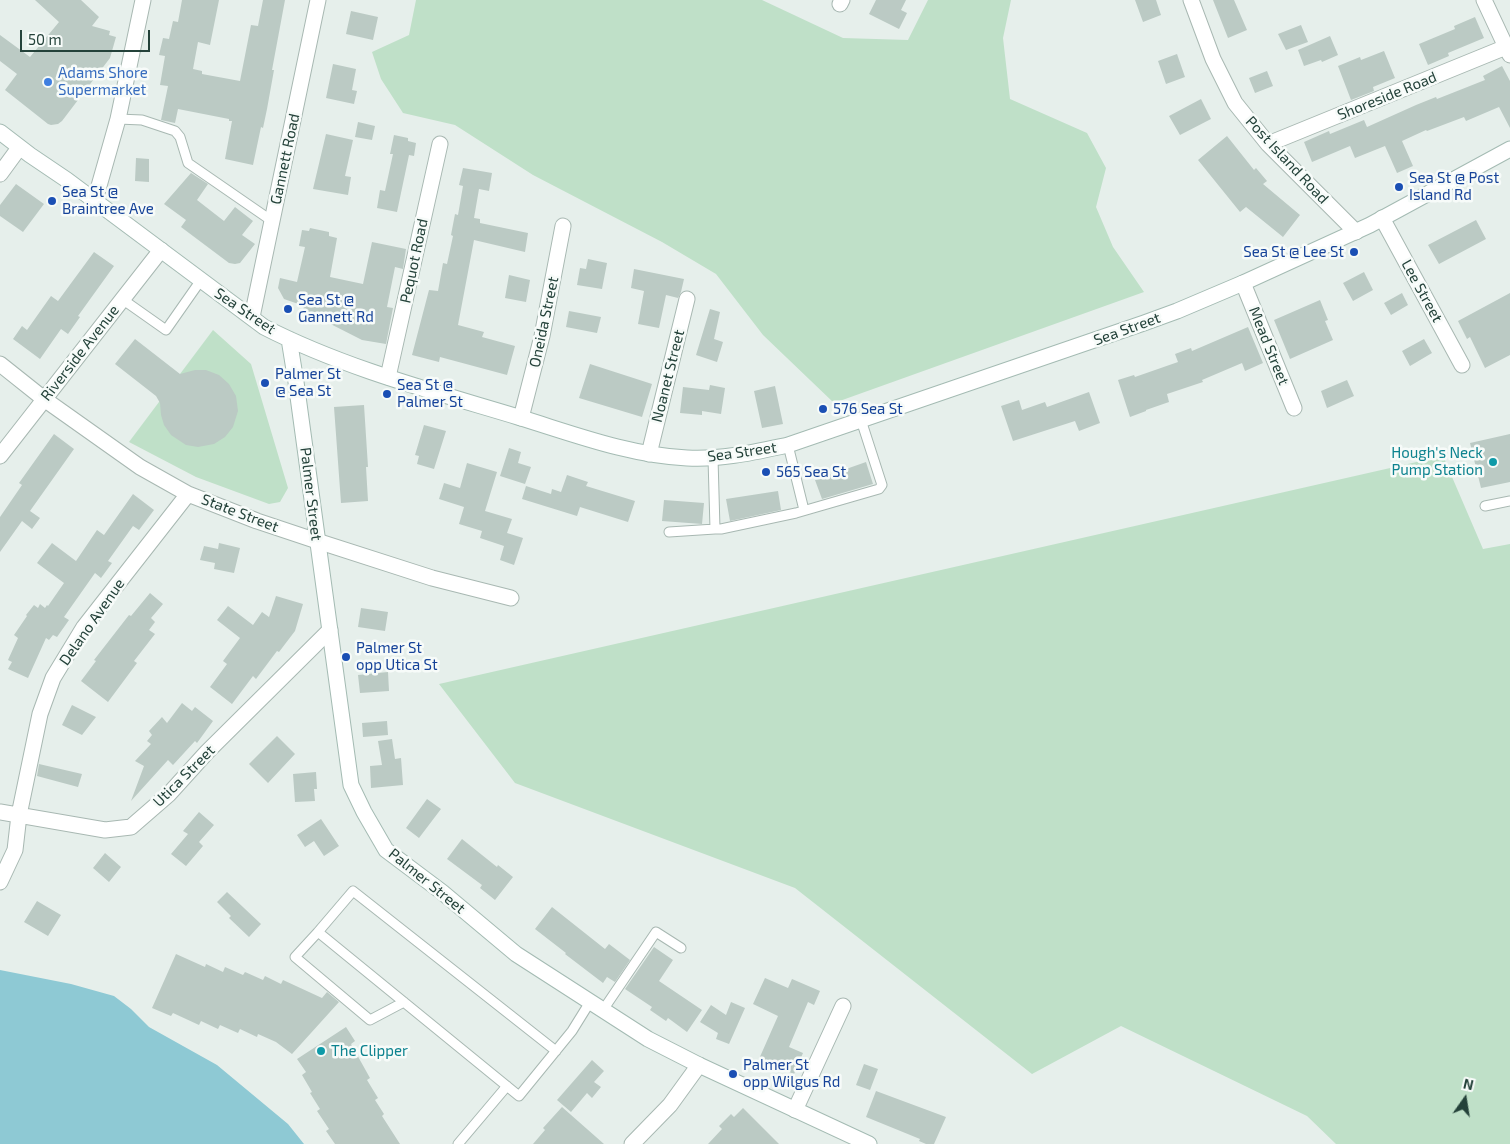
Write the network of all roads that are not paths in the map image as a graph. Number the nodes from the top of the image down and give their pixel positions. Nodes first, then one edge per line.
1 (318, 0) edge
2 (1191, 0) edge
3 (1484, 0) edge
4 (141, 1) edge
5 (1508, 51) edge
6 (118, 119) junction
7 (0, 132) edge
8 (440, 144) dead end
9 (1268, 144) junction
10 (20, 148) junction
11 (1510, 149) edge
12 (0, 174) edge
13 (95, 200) junction
14 (1382, 218) junction
15 (272, 221) junction
16 (563, 226) dead end
17 (1356, 232) junction
18 (161, 250) junction
19 (201, 280) junction
20 (1243, 283) junction
21 (122, 299) junction
22 (687, 299) dead end
23 (252, 317) junction
24 (289, 339) junction
25 (0, 364) edge
26 (1462, 365) dead end
27 (388, 377) junction
28 (44, 399) junction
29 (1294, 408) dead end
30 (521, 418) junction
31 (861, 420) junction
32 (788, 445) junction
33 (649, 454) junction
34 (0, 456) edge
35 (713, 458) junction
36 (188, 494) junction
37 (1510, 500) edge
38 (1484, 506) dead end
39 (804, 510) junction
40 (715, 529) junction
41 (670, 532) dead end
42 (317, 541) junction
43 (511, 598) dead end
44 (330, 630) junction
45 (0, 812) edge
46 (19, 815) junction
47 (0, 882) edge
48 (318, 932) junction
49 (680, 948) dead end
50 (404, 1002) junction
51 (596, 1006) junction
52 (843, 1006) dead end
53 (556, 1051) junction
54 (699, 1065) junction
55 (507, 1086) junction
56 (795, 1110) junction
57 (458, 1144) edge
58 (632, 1144) edge
59 (869, 1144) edge

1 - 15 street, Gannett Road
2 - 9 street, Post Island Road
3 - 5 street, Shoreside Road
4 - 6 street
5 - 9 street, Shoreside Road
6 - 13 street
6 - 15 lane
7 - 10 street, Sea Street
8 - 27 street, Pequot Road
9 - 17 street, Post Island Road
10 - 12 street
10 - 13 street, Sea Street
11 - 14 street, Sea Street
13 - 18 street, Sea Street
14 - 17 street, Sea Street
14 - 26 street, Lee Street
15 - 23 street, Gannett Road
16 - 30 street, Oneida Street
17 - 20 street, Sea Street
18 - 19 street, Sea Street
18 - 21 street, Riverside Avenue
19 - 21 lane
19 - 23 street, Sea Street
20 - 29 street, Mead Street
20 - 31 street, Sea Street
21 - 28 street, Riverside Avenue
22 - 33 street, Noanet Street
23 - 24 street, Sea Street
24 - 27 street, Sea Street
24 - 42 street, Palmer Street
25 - 28 street, State Street
27 - 30 street, Sea Street
28 - 34 street, Riverside Avenue
28 - 36 street, State Street
30 - 33 street, Sea Street
31 - 32 street, Sea Street
31 - 39 lane
32 - 35 street, Sea Street
32 - 39 lane
33 - 35 street, Sea Street
35 - 40 lane
36 - 42 street, State Street
36 - 46 street, Delano Avenue
37 - 38 lane
39 - 40 lane
40 - 41 lane
42 - 43 street, State Street
42 - 44 street, Palmer Street
44 - 46 street, Utica Street
44 - 51 street, Palmer Street
45 - 46 street, Utica Street
46 - 47 street, Delano Avenue
48 - 50 lane
48 - 50 lane
48 - 53 lane
49 - 51 lane
50 - 55 lane
51 - 53 lane
51 - 54 street, Palmer Street
52 - 56 street
53 - 55 lane
54 - 56 street, Palmer Street
54 - 58 street
55 - 57 lane
56 - 59 street, Palmer Street

